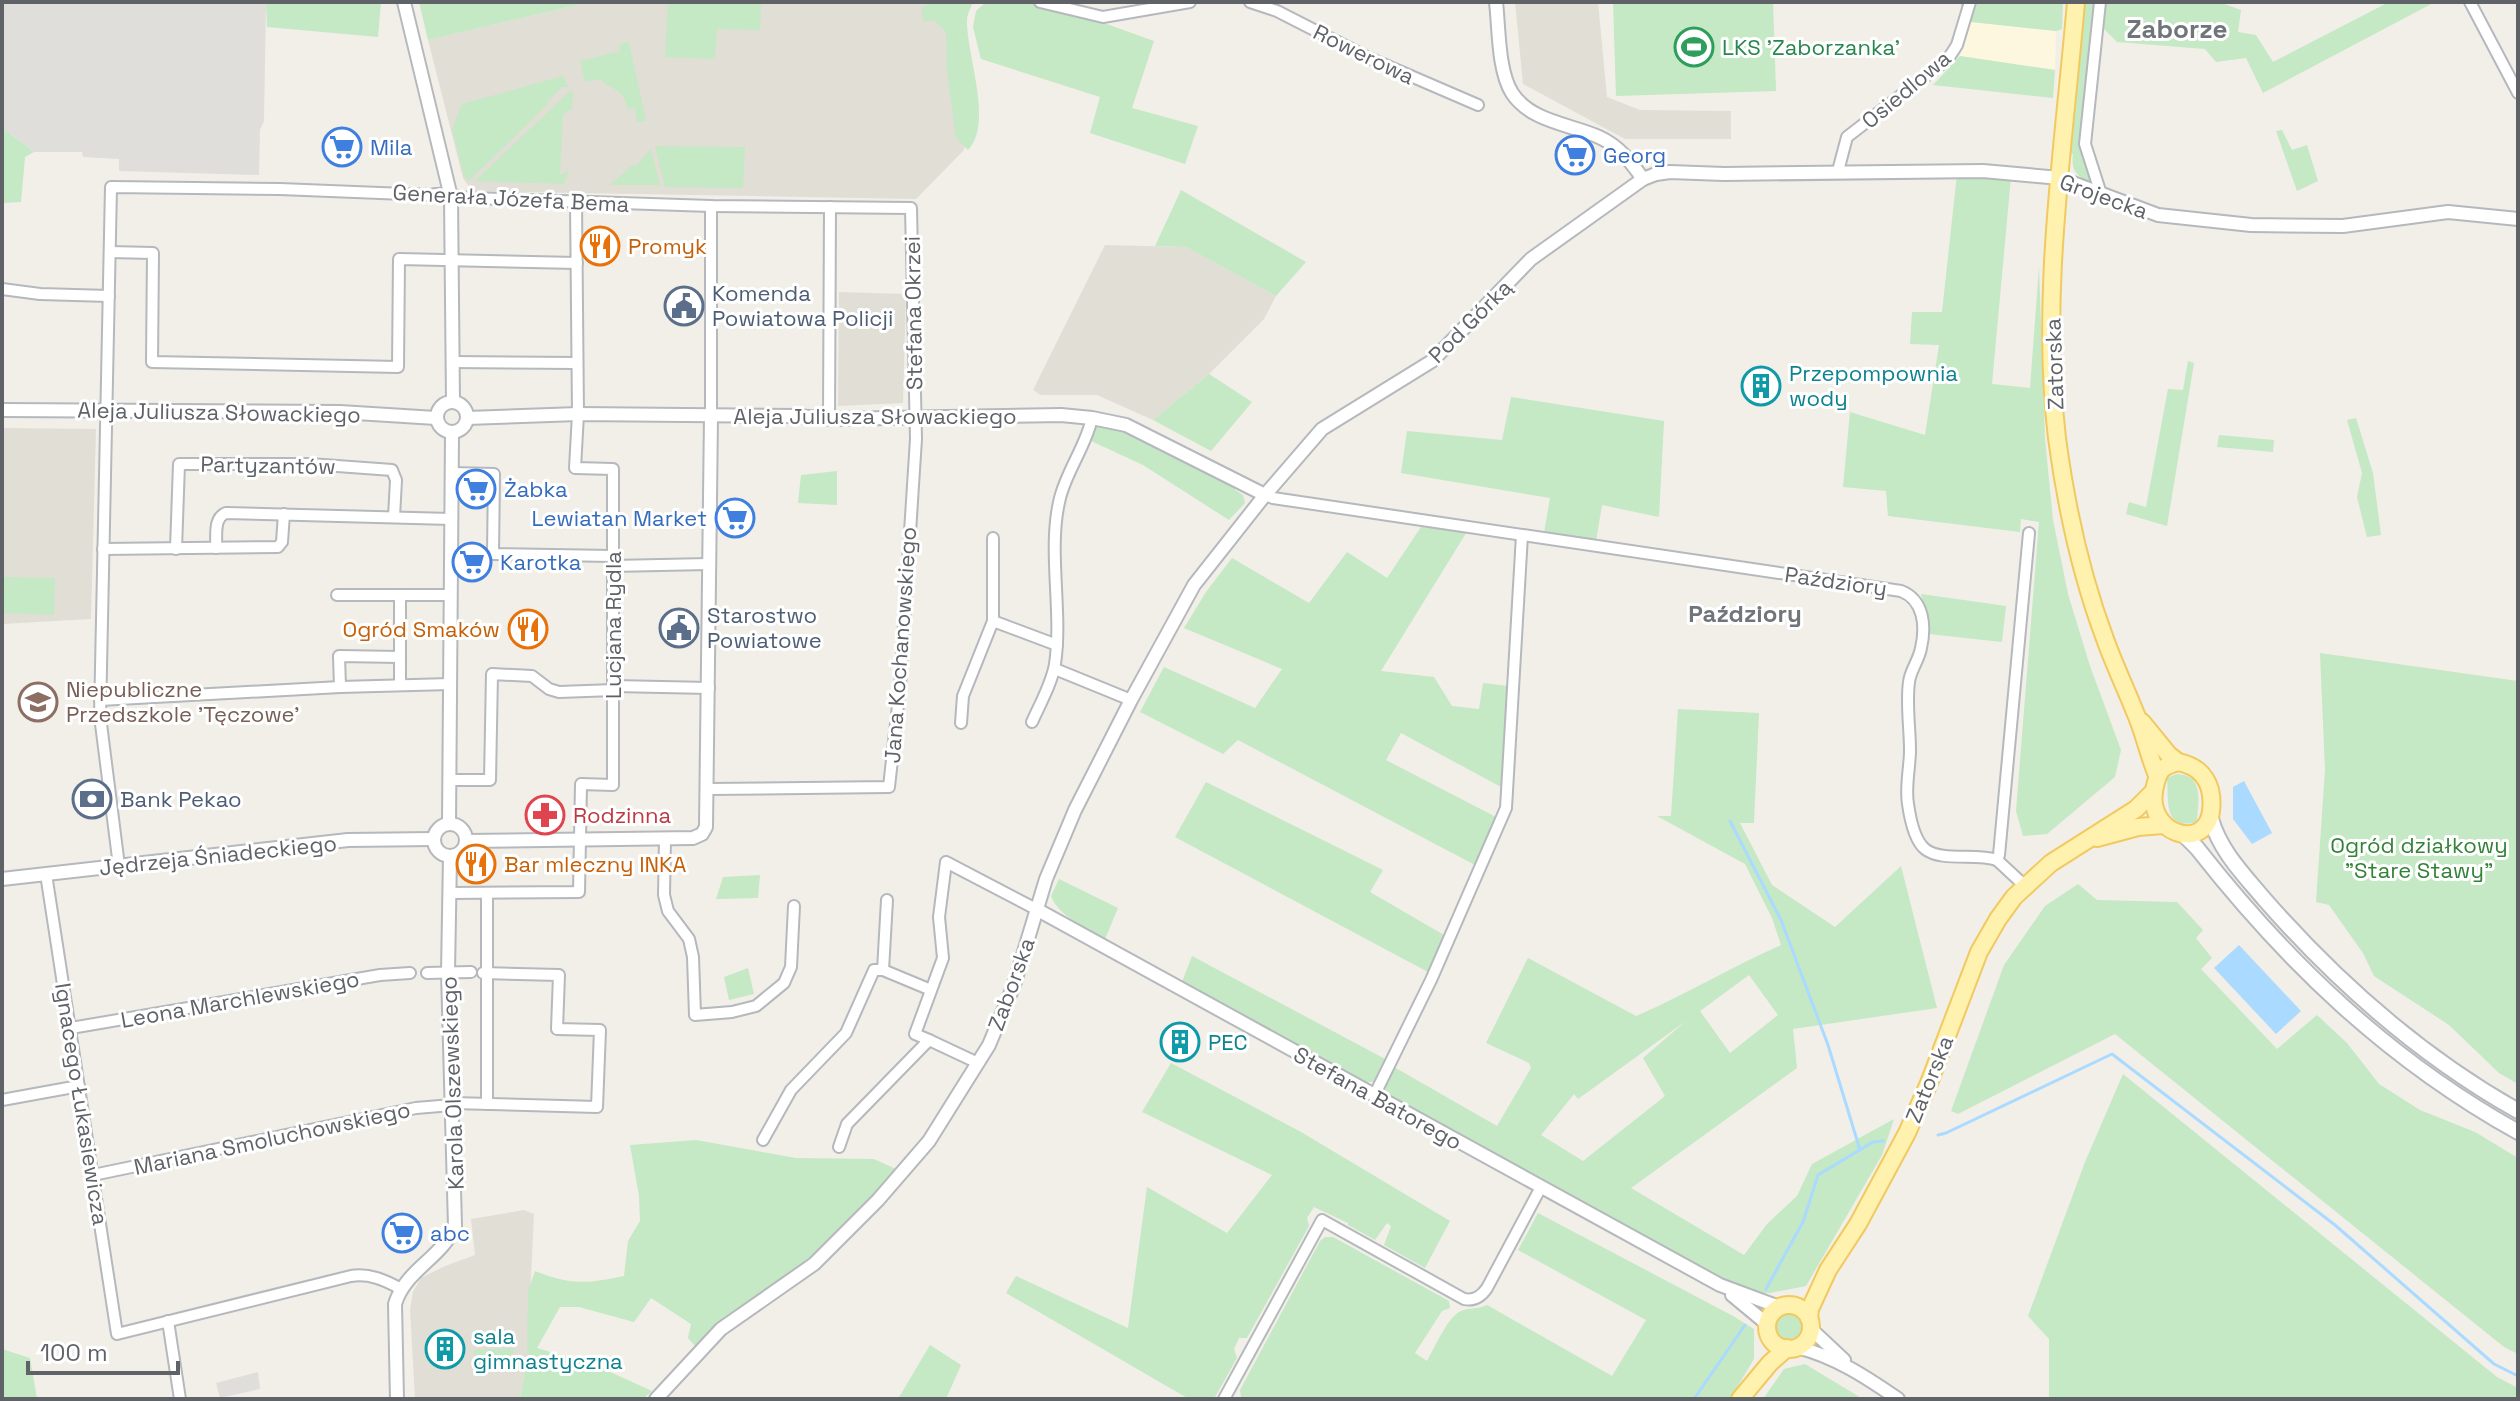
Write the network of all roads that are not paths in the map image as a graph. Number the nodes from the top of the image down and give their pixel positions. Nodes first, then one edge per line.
1 (404, 2) edge
2 (1040, 2) edge
3 (1190, 2) edge
4 (1250, 2) edge
5 (1496, 2) edge
6 (1970, 2) edge
7 (2076, 2) edge
8 (2100, 2) edge
9 (2470, 2) edge
10 (2518, 93) edge
11 (1478, 105) dead end
12 (1838, 171) junction
13 (2060, 178) junction
14 (1643, 179) junction
15 (2101, 194) junction
16 (451, 197) junction
17 (576, 201) junction
18 (711, 206) junction
19 (830, 207) junction
20 (911, 208) joint
21 (2518, 219) edge
22 (110, 252) junction
23 (452, 260) junction
24 (577, 263) junction
25 (2, 289) edge
26 (109, 296) junction
27 (452, 362) junction
28 (577, 363) junction
29 (453, 402) junction
30 (2, 410) edge
31 (107, 410) junction
32 (578, 414) junction
33 (711, 416) junction
34 (436, 418) junction
35 (467, 418) junction
36 (915, 418) junction
37 (1092, 418) junction
38 (829, 419) junction
39 (452, 433) junction
40 (452, 473) junction
41 (1265, 495) junction
42 (284, 514) junction
43 (394, 517) junction
44 (451, 519) junction
45 (2029, 533) dead end
46 (1522, 535) junction
47 (993, 538) dead end
48 (216, 548) junction
49 (103, 549) junction
50 (176, 549) junction
51 (612, 561) junction
52 (709, 564) junction
53 (337, 595) dead end
54 (400, 595) junction
55 (450, 595) junction
56 (993, 621) junction
57 (1057, 645) junction
58 (400, 657) junction
59 (1055, 669) junction
60 (450, 684) junction
61 (400, 685) junction
62 (340, 687) junction
63 (614, 688) junction
64 (709, 688) junction
65 (100, 700) junction
66 (1131, 700) junction
67 (2137, 715) junction
68 (1032, 722) dead end
69 (961, 723) dead end
70 (2178, 762) junction
71 (449, 780) junction
72 (2155, 783) junction
73 (708, 789) junction
74 (2211, 819) junction
75 (449, 824) junction
76 (2163, 825) junction
77 (2183, 834) junction
78 (665, 838) junction
79 (434, 839) junction
80 (579, 839) junction
81 (2088, 840) junction
82 (466, 841) junction
83 (450, 856) junction
84 (1997, 860) junction
85 (119, 866) junction
86 (46, 874) junction
87 (2, 879) edge
88 (2025, 886) junction
89 (449, 893) junction
90 (487, 893) junction
91 (887, 900) dead end
92 (794, 906) dead end
93 (1036, 909) junction
94 (883, 970) junction
95 (448, 972) junction
96 (471, 972) dead end
97 (410, 973) dead end
98 (427, 973) dead end
99 (485, 973) junction
100 (931, 990) junction
101 (71, 1028) junction
102 (929, 1040) junction
103 (978, 1063) junction
104 (79, 1086) junction
105 (1374, 1096) junction
106 (2, 1100) edge
107 (452, 1104) junction
108 (487, 1104) junction
109 (2518, 1111) edge
110 (2518, 1132) edge
111 (763, 1140) dead end
112 (839, 1147) dead end
113 (93, 1175) junction
114 (1541, 1187) junction
115 (1828, 1270) junction
116 (1720, 1285) junction
117 (401, 1289) junction
118 (1784, 1306) junction
119 (168, 1321) junction
120 (1810, 1323) junction
121 (1768, 1329) junction
122 (1792, 1348) junction
123 (1849, 1365) junction
124 (1742, 1396) edge
125 (1230, 1397) edge
126 (180, 1399) edge
127 (397, 1399) edge
128 (656, 1399) edge
129 (1898, 1399) edge

1 - 16 street
2 - 3 street
4 - 11 street, Rowerowa
5 - 14 street
6 - 12 street, Osiedlowa
7 - 13 main road, Zatorska
8 - 15 street
9 - 10 street
12 - 13 street, Grojecka
12 - 14 street, Grojecka
13 - 15 street, Grojecka
13 - 67 main road, Zatorska
14 - 41 street, Pod Górką
15 - 21 street, Grojecka
16 - 17 street, Generała Józefa Bema
16 - 22 street, Generała Józefa Bema
16 - 23 street
17 - 18 street, Generała Józefa Bema
17 - 24 street
18 - 19 street, Generała Józefa Bema
18 - 33 street
19 - 20 street, Generała Józefa Bema
19 - 38 street
20 - 36 street, Stefana Okrzei
22 - 23 street
22 - 26 street
23 - 24 street
23 - 27 street
24 - 28 street
25 - 26 street
26 - 31 street
27 - 28 street
27 - 29 street
28 - 32 street
29 - 34 street
29 - 35 street
30 - 31 street, Aleja Juliusza Słowackiego
31 - 34 street, Aleja Juliusza Słowackiego
31 - 49 street
32 - 33 street, Aleja Juliusza Słowackiego
32 - 35 street, Aleja Juliusza Słowackiego
32 - 51 street, Lucjana Rydla
33 - 38 street, Aleja Juliusza Słowackiego
33 - 52 street
34 - 39 street
35 - 39 street
36 - 37 street, Aleja Juliusza Słowackiego
36 - 38 street, Aleja Juliusza Słowackiego
36 - 73 street, Jana Kochanowskiego
37 - 41 street, Aleja Juliusza Słowackiego
37 - 57 street
39 - 40 street
40 - 44 street
40 - 51 street
41 - 46 street, Paździory
41 - 66 street, Zaborska
42 - 43 street
42 - 48 street
42 - 48 street
43 - 44 street
43 - 50 street, Partyzantów
44 - 55 street
45 - 84 street
46 - 84 street, Paździory
46 - 105 street
47 - 56 street
48 - 50 street
49 - 50 street
49 - 65 street
51 - 52 street
51 - 63 street, Lucjana Rydla
52 - 64 street
53 - 54 street
54 - 55 street
54 - 58 street
55 - 60 street
56 - 57 street
56 - 69 street
57 - 59 street
58 - 61 street
58 - 62 street
59 - 66 street
59 - 68 street
60 - 61 street
60 - 71 street
61 - 62 street
62 - 65 street
63 - 64 street
63 - 71 street
63 - 80 street, Lucjana Rydla
64 - 73 street
65 - 85 street
66 - 93 street, Zaborska
67 - 70 main road, Zatorska
67 - 72 main road, Zatorska
70 - 72 main road
70 - 74 main road
71 - 75 street
72 - 76 main road
72 - 81 main road, Zatorska
73 - 78 street
74 - 77 main road
74 - 109 main road
75 - 79 street
75 - 82 street
76 - 77 main road
76 - 81 main road, Zatorska
77 - 110 main road
78 - 80 street
78 - 92 street
79 - 83 street
79 - 85 street, Jędrzeja Śniadeckiego
80 - 82 street
80 - 90 street
81 - 88 main road, Zatorska
82 - 83 street
83 - 89 street, Karola Olszewskiego
84 - 88 street
85 - 86 street, Jędrzeja Śniadeckiego
86 - 87 street, Jędrzeja Śniadeckiego
86 - 101 street, Ignacego Łukasiewicza
88 - 115 main road, Zatorska
89 - 90 street
89 - 95 street, Karola Olszewskiego
90 - 99 street
91 - 94 street
93 - 100 street
93 - 103 street, Zaborska
93 - 105 street, Stefana Batorego
94 - 100 street
94 - 111 street
95 - 96 street
95 - 98 street
95 - 107 street, Karola Olszewskiego
97 - 101 street, Leona Marchlewskiego
99 - 108 street
99 - 108 street, Mariana Smoluchowskiego
100 - 102 street
101 - 104 street, Ignacego Łukasiewicza
102 - 103 street
102 - 112 street
103 - 128 street, Zaborska
104 - 106 street
104 - 113 street, Ignacego Łukasiewicza
105 - 114 street, Stefana Batorego
107 - 108 street, Mariana Smoluchowskiego
107 - 113 street, Mariana Smoluchowskiego
107 - 117 street, Karola Olszewskiego
113 - 119 street, Ignacego Łukasiewicza
114 - 116 street, Stefana Batorego
114 - 125 street
115 - 118 main road, Zatorska
115 - 120 main road, Zatorska
116 - 118 street, Stefana Batorego
116 - 121 street, Stefana Batorego
117 - 119 street
117 - 127 street
118 - 120 main road
118 - 121 main road
119 - 126 street
120 - 122 main road
120 - 123 street
121 - 122 main road
121 - 124 main road
122 - 123 street
122 - 124 main road
123 - 129 street

